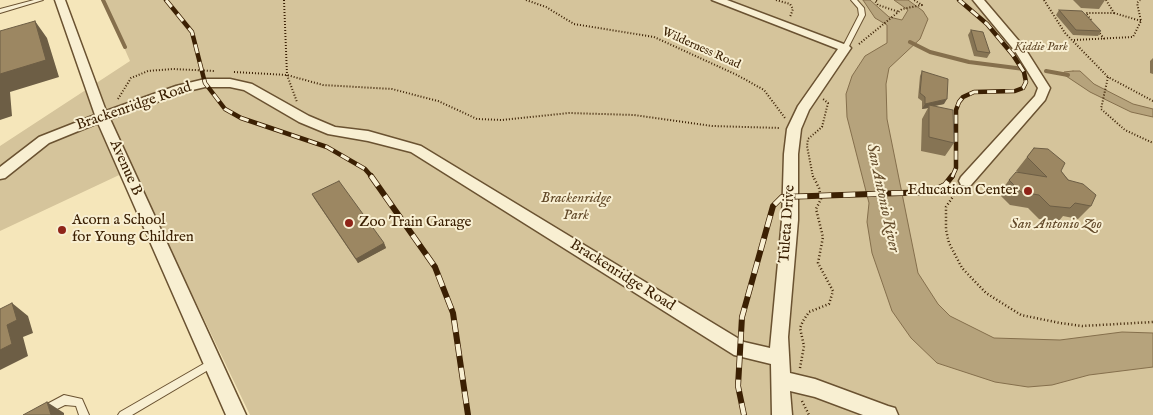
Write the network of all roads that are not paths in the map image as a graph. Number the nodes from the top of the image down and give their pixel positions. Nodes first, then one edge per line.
1 (40, 0) edge
2 (60, 0) edge
3 (717, 0) edge
4 (854, 0) edge
5 (978, 0) edge
6 (0, 11) edge
7 (846, 46) junction
8 (102, 117) junction
9 (0, 174) edge
10 (966, 181) road end
11 (779, 358) junction
12 (212, 363) junction
13 (781, 380) junction
14 (35, 415) edge
15 (84, 415) edge
16 (123, 415) edge
17 (236, 415) edge
18 (782, 415) edge
19 (888, 415) edge

1 - 6 lane
2 - 8 street, Avenue B
3 - 7 street
4 - 7 lane
5 - 10 street
7 - 11 street, Tuleta Drive
8 - 9 street, Brackenridge Road
8 - 11 street, Brackenridge Road
8 - 12 street, Avenue B
11 - 13 street, Tuleta Drive
12 - 16 lane
12 - 17 street, Avenue B
13 - 18 street, Tuleta Drive
13 - 19 street
14 - 15 lane

